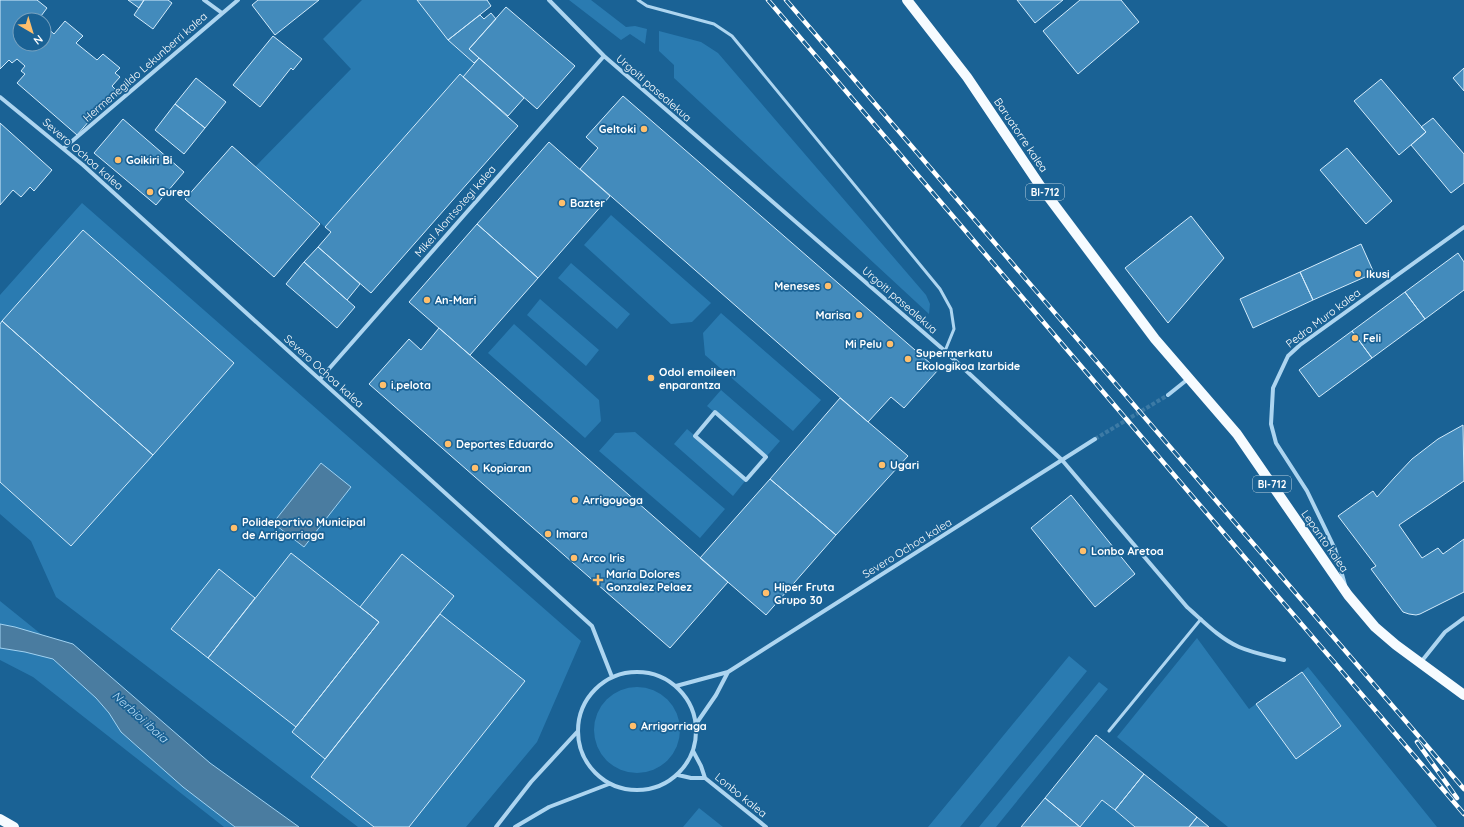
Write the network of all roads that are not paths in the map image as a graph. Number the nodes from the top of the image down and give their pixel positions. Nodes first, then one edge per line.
1 (204, 0) edge
2 (238, 0) edge
3 (549, 0) edge
4 (638, 0) edge
5 (907, 0) edge
6 (222, 13) junction
7 (604, 56) junction
8 (0, 97) edge
9 (64, 148) junction
10 (1464, 227) edge
11 (945, 351) junction
12 (320, 379) junction
13 (1188, 379) junction
14 (1168, 395) tunnel mouth
15 (1095, 439) tunnel mouth
16 (766, 457) joint
17 (1062, 460) junction
18 (1348, 595) junction
19 (1464, 618) edge
20 (1201, 620) junction
21 (1284, 660) dead end
22 (1421, 662) junction
23 (728, 672) junction
24 (612, 677) junction
25 (676, 686) junction
26 (1464, 696) edge
27 (696, 724) junction
28 (578, 731) junction
29 (1109, 731) dead end
30 (693, 751) junction
31 (678, 775) junction
32 (705, 778) junction
33 (608, 784) junction
34 (0, 819) edge
35 (14, 827) edge
36 (496, 827) edge
37 (516, 827) edge
38 (766, 827) edge

1 - 6 street
2 - 6 street, Hermenegildo Lekunberri kalea
3 - 7 street, Urgoiti pasealekua
4 - 11 lane
5 - 13 main road, Baruatorre kalea / BI-712
6 - 9 street, Hermenegildo Lekunberri kalea
7 - 11 street, Urgoiti pasealekua
7 - 12 street, Mikel Alontsotegi kalea
8 - 9 street, Severo Ochoa kalea
9 - 12 street, Severo Ochoa kalea
10 - 18 street, Pedro Muro kalea
11 - 17 street, Urgoiti pasealekua
12 - 24 street, Severo Ochoa kalea
13 - 14 street
13 - 18 main road, Lepanto kalea / BI-712
15 - 17 street, Severo Ochoa kalea
16 - 16 street
17 - 20 street, Urgoiti pasealekua
17 - 23 street, Severo Ochoa kalea
18 - 22 main road, Lepanto kalea / BI-712
19 - 22 street
20 - 21 street, Urgoiti pasealekua
20 - 29 lane
22 - 26 main road, Lepanto kalea / BI-712
23 - 25 street, Severo Ochoa kalea
23 - 27 street
24 - 25 street
24 - 28 street
25 - 27 street
27 - 30 street
28 - 33 street
28 - 36 street
30 - 31 street
30 - 32 street, Lonbo kalea
31 - 32 street, Lonbo kalea
31 - 33 street
32 - 38 street, Lonbo kalea
33 - 37 street
34 - 35 main road

